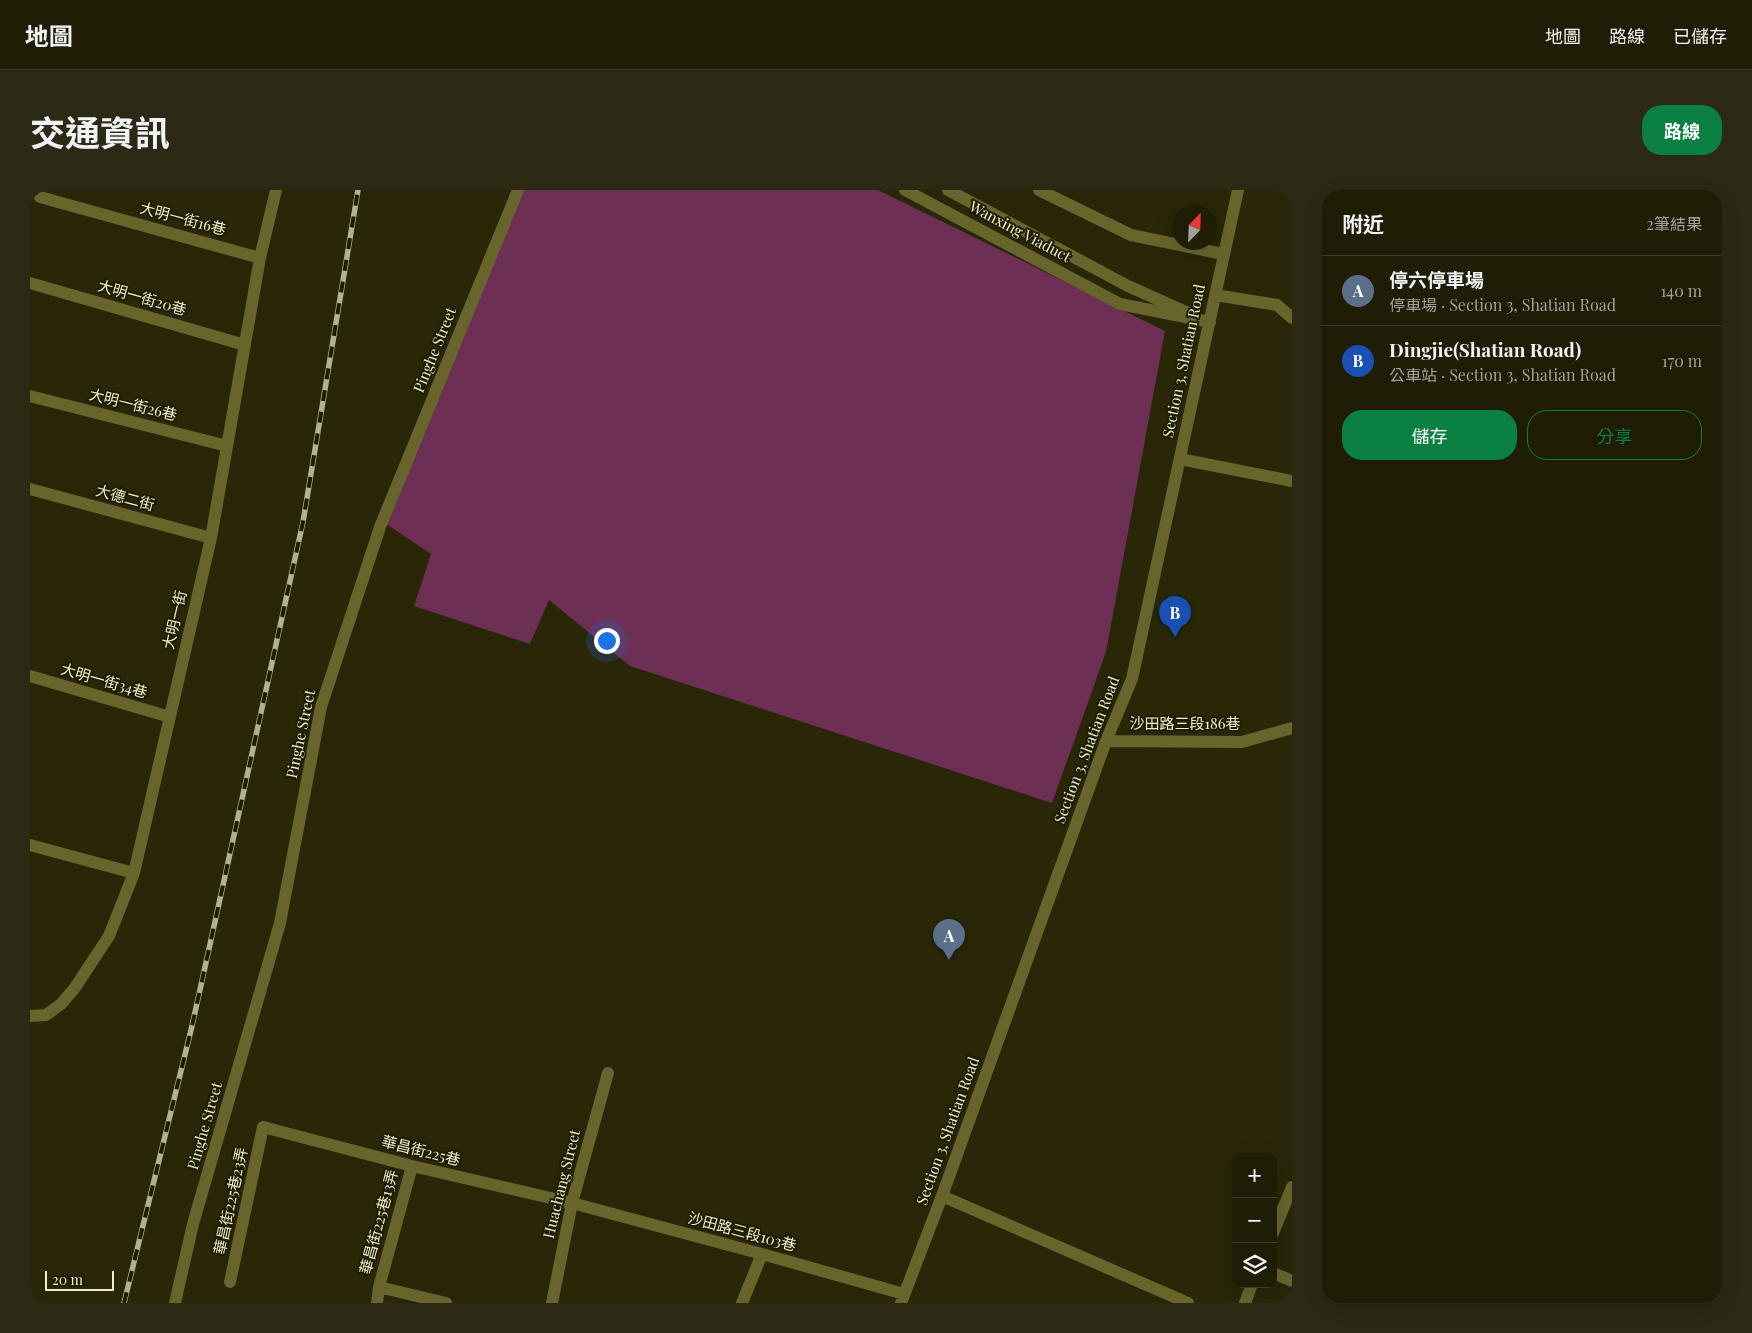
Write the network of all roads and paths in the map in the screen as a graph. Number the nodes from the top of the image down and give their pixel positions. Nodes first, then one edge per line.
1 (276, 190) edge
2 (518, 190) edge
3 (905, 190) edge
4 (948, 190) edge
5 (1040, 190) edge
6 (1238, 190) edge
7 (40, 197) dead end
8 (1223, 254) junction
9 (260, 258) junction
10 (30, 283) edge
11 (1215, 295) junction
12 (1292, 318) edge
13 (1210, 322) junction
14 (246, 345) junction
15 (30, 396) edge
16 (227, 446) junction
17 (1180, 460) junction
18 (1292, 482) edge
19 (30, 489) edge
20 (210, 538) junction
21 (30, 676) edge
22 (170, 717) junction
23 (1292, 728) edge
24 (1106, 740) junction
25 (30, 845) edge
26 (134, 873) junction
27 (30, 1016) edge
28 (608, 1074) dead end
29 (263, 1126) joint
30 (412, 1166) junction
31 (1292, 1187) edge
32 (942, 1196) junction
33 (572, 1203) junction
34 (1277, 1223) edge
35 (762, 1254) junction
36 (1277, 1275) edge
37 (1292, 1281) edge
38 (230, 1282) dead end
39 (379, 1287) junction
40 (1251, 1288) edge
41 (902, 1299) edge
42 (175, 1303) edge
43 (377, 1303) edge
44 (446, 1303) edge
45 (552, 1303) edge
46 (742, 1303) edge
47 (1188, 1303) edge
48 (1245, 1303) edge

1 - 9 street, 大明一街
2 - 42 street, Pinghe Street
3 - 13 street, Wanxing Viaduct
4 - 13 street, Wanxing Viaduct
5 - 8 street
6 - 8 street, Section 3, Shatian Road
7 - 9 street, 大明一街16巷
8 - 11 street, Section 3, Shatian Road
9 - 14 street, 大明一街
10 - 14 street, 大明一街20巷
11 - 12 street
11 - 13 street, Section 3, Shatian Road
13 - 17 street, Section 3, Shatian Road
14 - 16 street, 大明一街
15 - 16 street, 大明一街26巷
16 - 20 street, 大明一街
17 - 18 street
17 - 24 street, Section 3, Shatian Road
19 - 20 street, 大德二街
20 - 22 street, 大明一街
21 - 22 street, 大明一街34巷
22 - 26 street, 大明一街
23 - 24 street, 沙田路三段186巷
24 - 32 street, Section 3, Shatian Road
25 - 26 street
26 - 27 street, 大明一街
28 - 33 street, Huachang Street
29 - 30 street, 華昌街225巷
29 - 38 street, 華昌街225巷23弄
30 - 33 street, 華昌街225巷
30 - 39 street, 華昌街225巷13弄
31 - 34 street
32 - 41 street, Section 3, Shatian Road
32 - 47 street
33 - 35 street, 沙田路三段103巷
33 - 45 street, Huachang Street
35 - 41 street, 沙田路三段103巷
35 - 46 street
36 - 37 street
39 - 43 street, 華昌街225巷13弄
39 - 44 street, 華昌街225巷13弄
40 - 48 street

